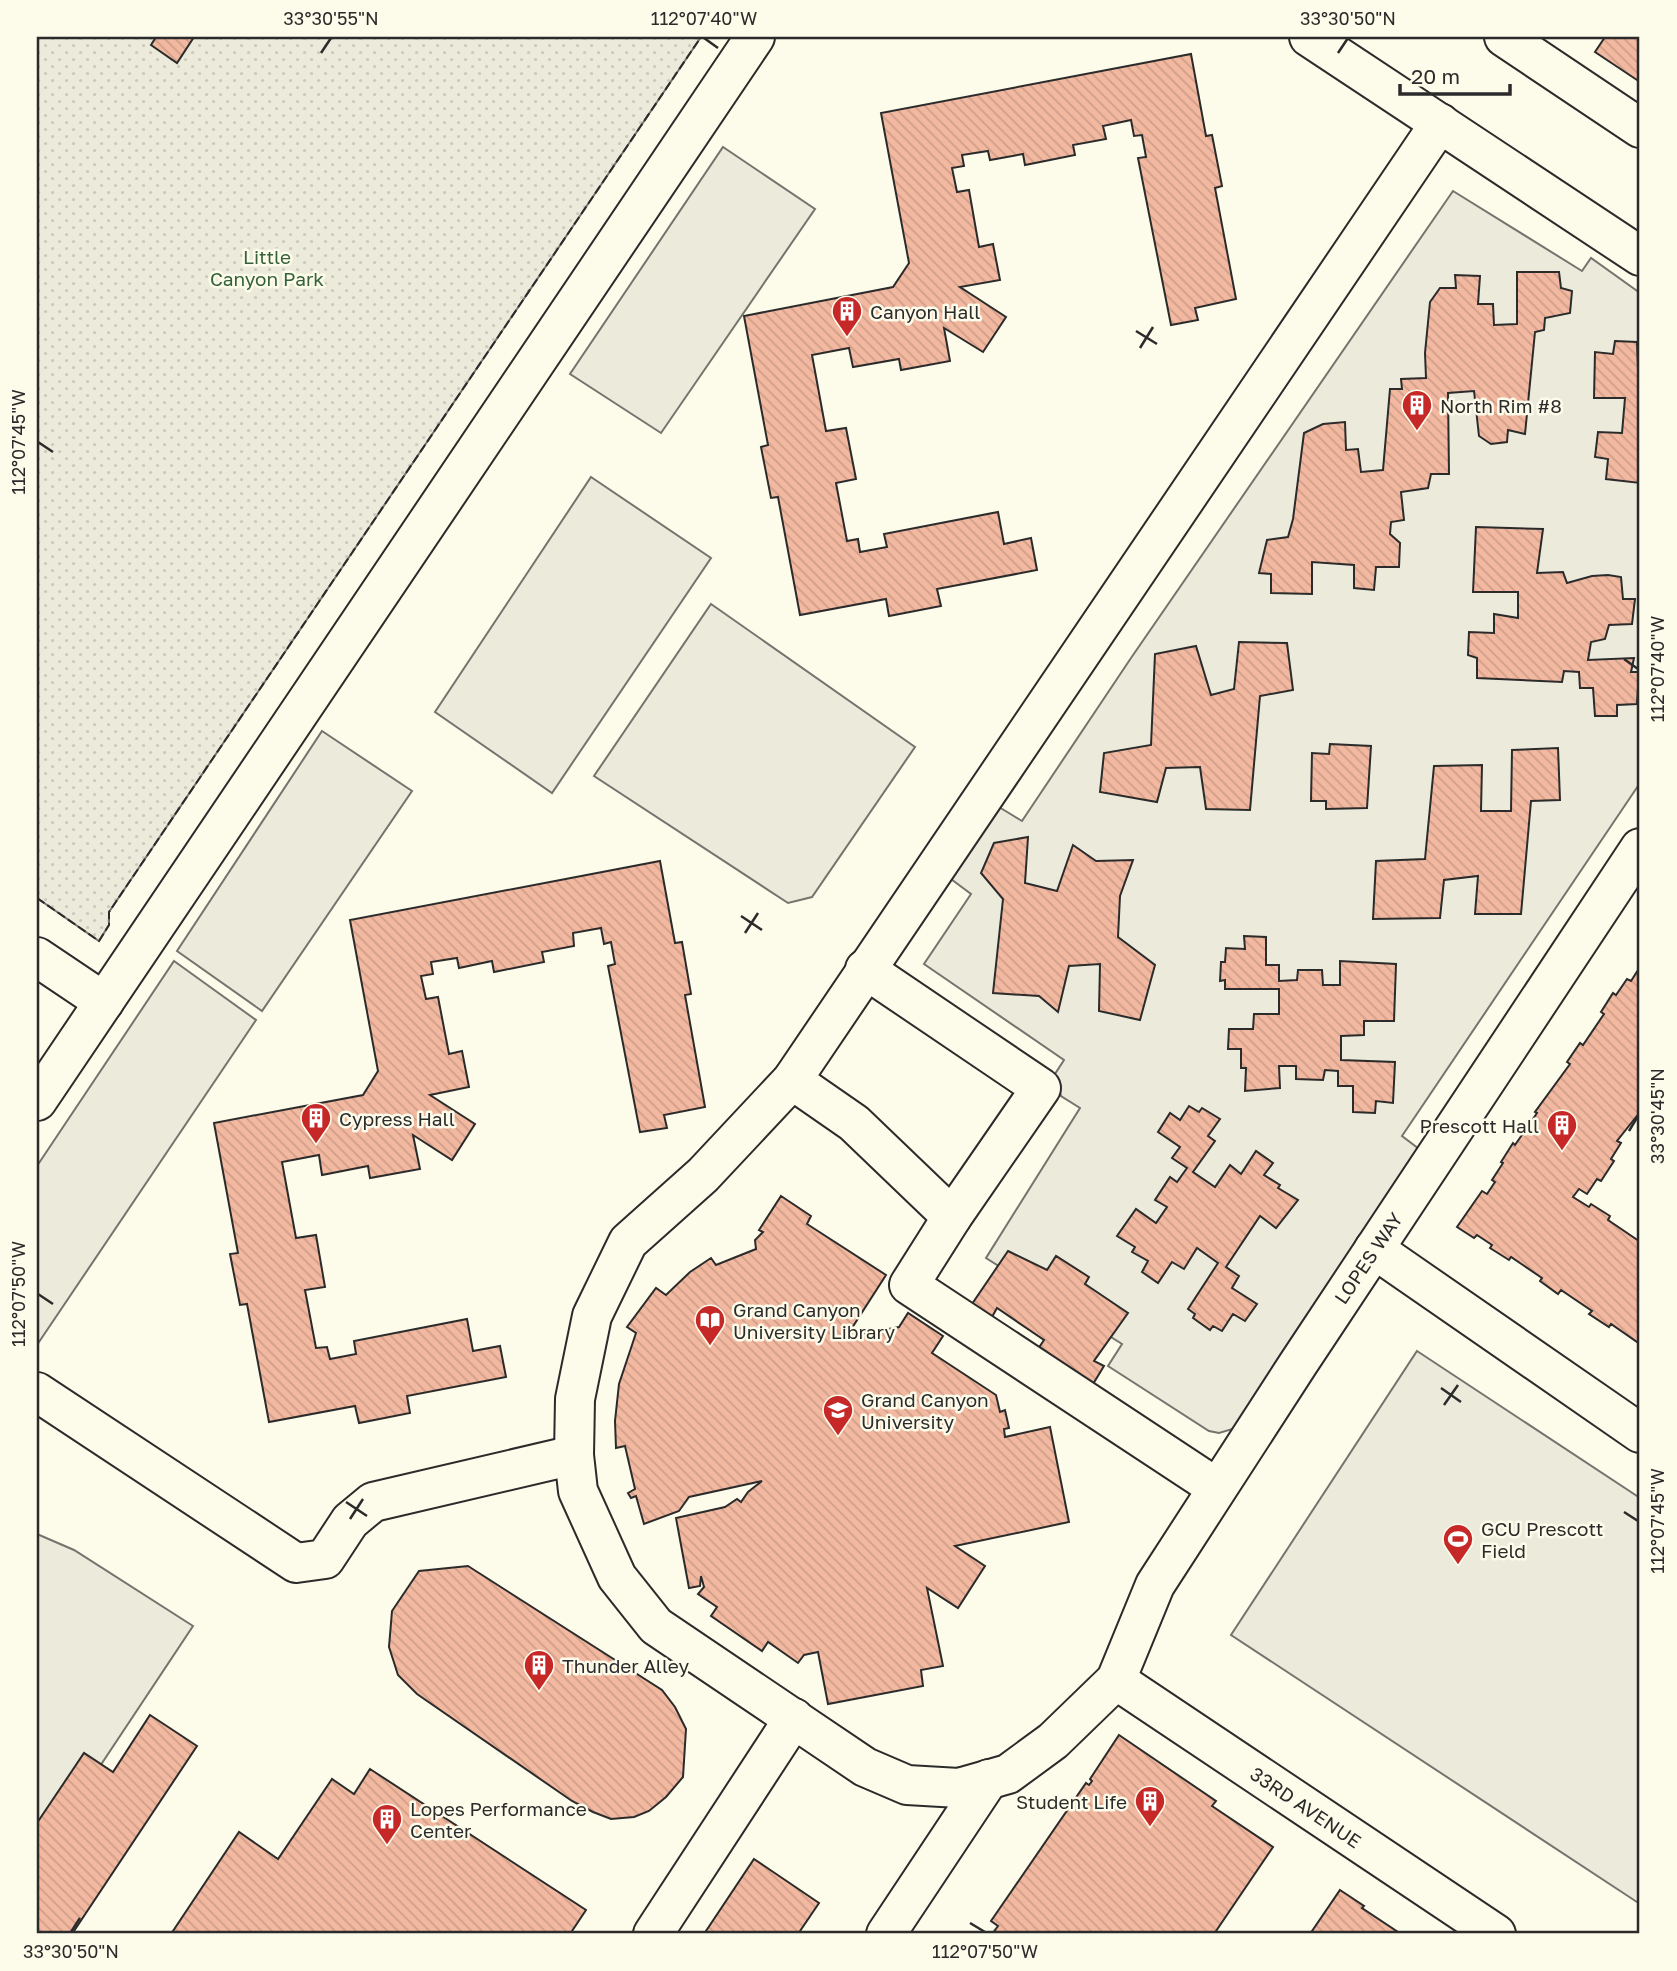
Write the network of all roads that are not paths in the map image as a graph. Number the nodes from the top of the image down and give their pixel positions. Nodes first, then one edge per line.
1 (755, 37) edge
2 (1309, 37) edge
3 (1504, 37) edge
4 (1440, 123) junction
5 (1640, 128) edge
6 (1640, 256) edge
7 (1640, 848) edge
8 (37, 957) edge
9 (865, 969) junction
10 (104, 1002) junction
11 (792, 1080) junction
12 (37, 1101) edge
13 (952, 1217) junction
14 (1374, 1249) junction
15 (37, 1392) edge
16 (1640, 1433) edge
17 (574, 1454) junction
18 (1217, 1488) junction
19 (1116, 1680) junction
20 (794, 1718) junction
21 (989, 1779) junction
22 (653, 1934) edge
23 (886, 1934) edge
24 (1496, 1934) edge

1 - 10 street
2 - 4 street
3 - 5 street
4 - 6 street
4 - 9 street
7 - 14 street, LOPES WAY
8 - 10 street
9 - 11 street
9 - 13 street
10 - 12 street
11 - 13 street
11 - 17 street
13 - 18 street
14 - 16 street
14 - 18 street, LOPES WAY
15 - 17 street
17 - 20 street
18 - 19 street, LOPES WAY
19 - 21 street
19 - 24 street, 33RD AVENUE
20 - 21 street
20 - 22 street
21 - 23 street

